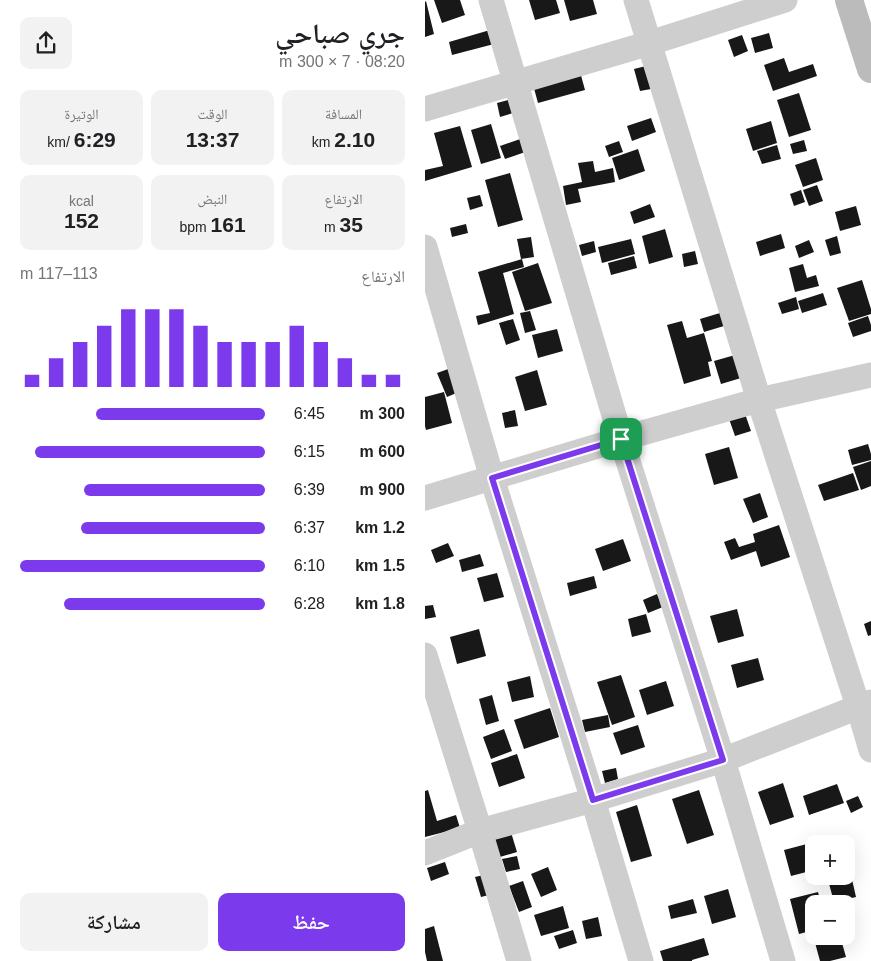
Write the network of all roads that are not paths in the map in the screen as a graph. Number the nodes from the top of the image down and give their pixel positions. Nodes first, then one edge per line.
1 (491, 0) edge
2 (636, 0) edge
3 (785, 0) edge
4 (849, 0) edge
5 (650, 43) junction
6 (871, 69) edge
7 (515, 83) junction
8 (425, 109) edge
9 (425, 247) edge
10 (871, 375) edge
11 (759, 400) junction
12 (621, 439) junction
13 (492, 478) junction
14 (425, 498) edge
15 (425, 655) edge
16 (865, 704) edge
17 (871, 750) edge
18 (723, 760) junction
19 (593, 800) junction
20 (480, 831) junction
21 (425, 853) edge
22 (519, 961) edge
23 (641, 961) edge
24 (783, 961) edge

1 - 7 street
2 - 5 street
3 - 5 street
4 - 6 street
5 - 7 street
5 - 11 street
7 - 8 street
7 - 12 street
9 - 13 street
10 - 11 street
11 - 12 street
11 - 16 street
12 - 13 street
12 - 18 street
13 - 14 street
13 - 19 street
15 - 20 street
16 - 17 street
16 - 18 street
18 - 19 street
18 - 24 street
19 - 20 street
19 - 23 street
20 - 21 street
20 - 22 street

